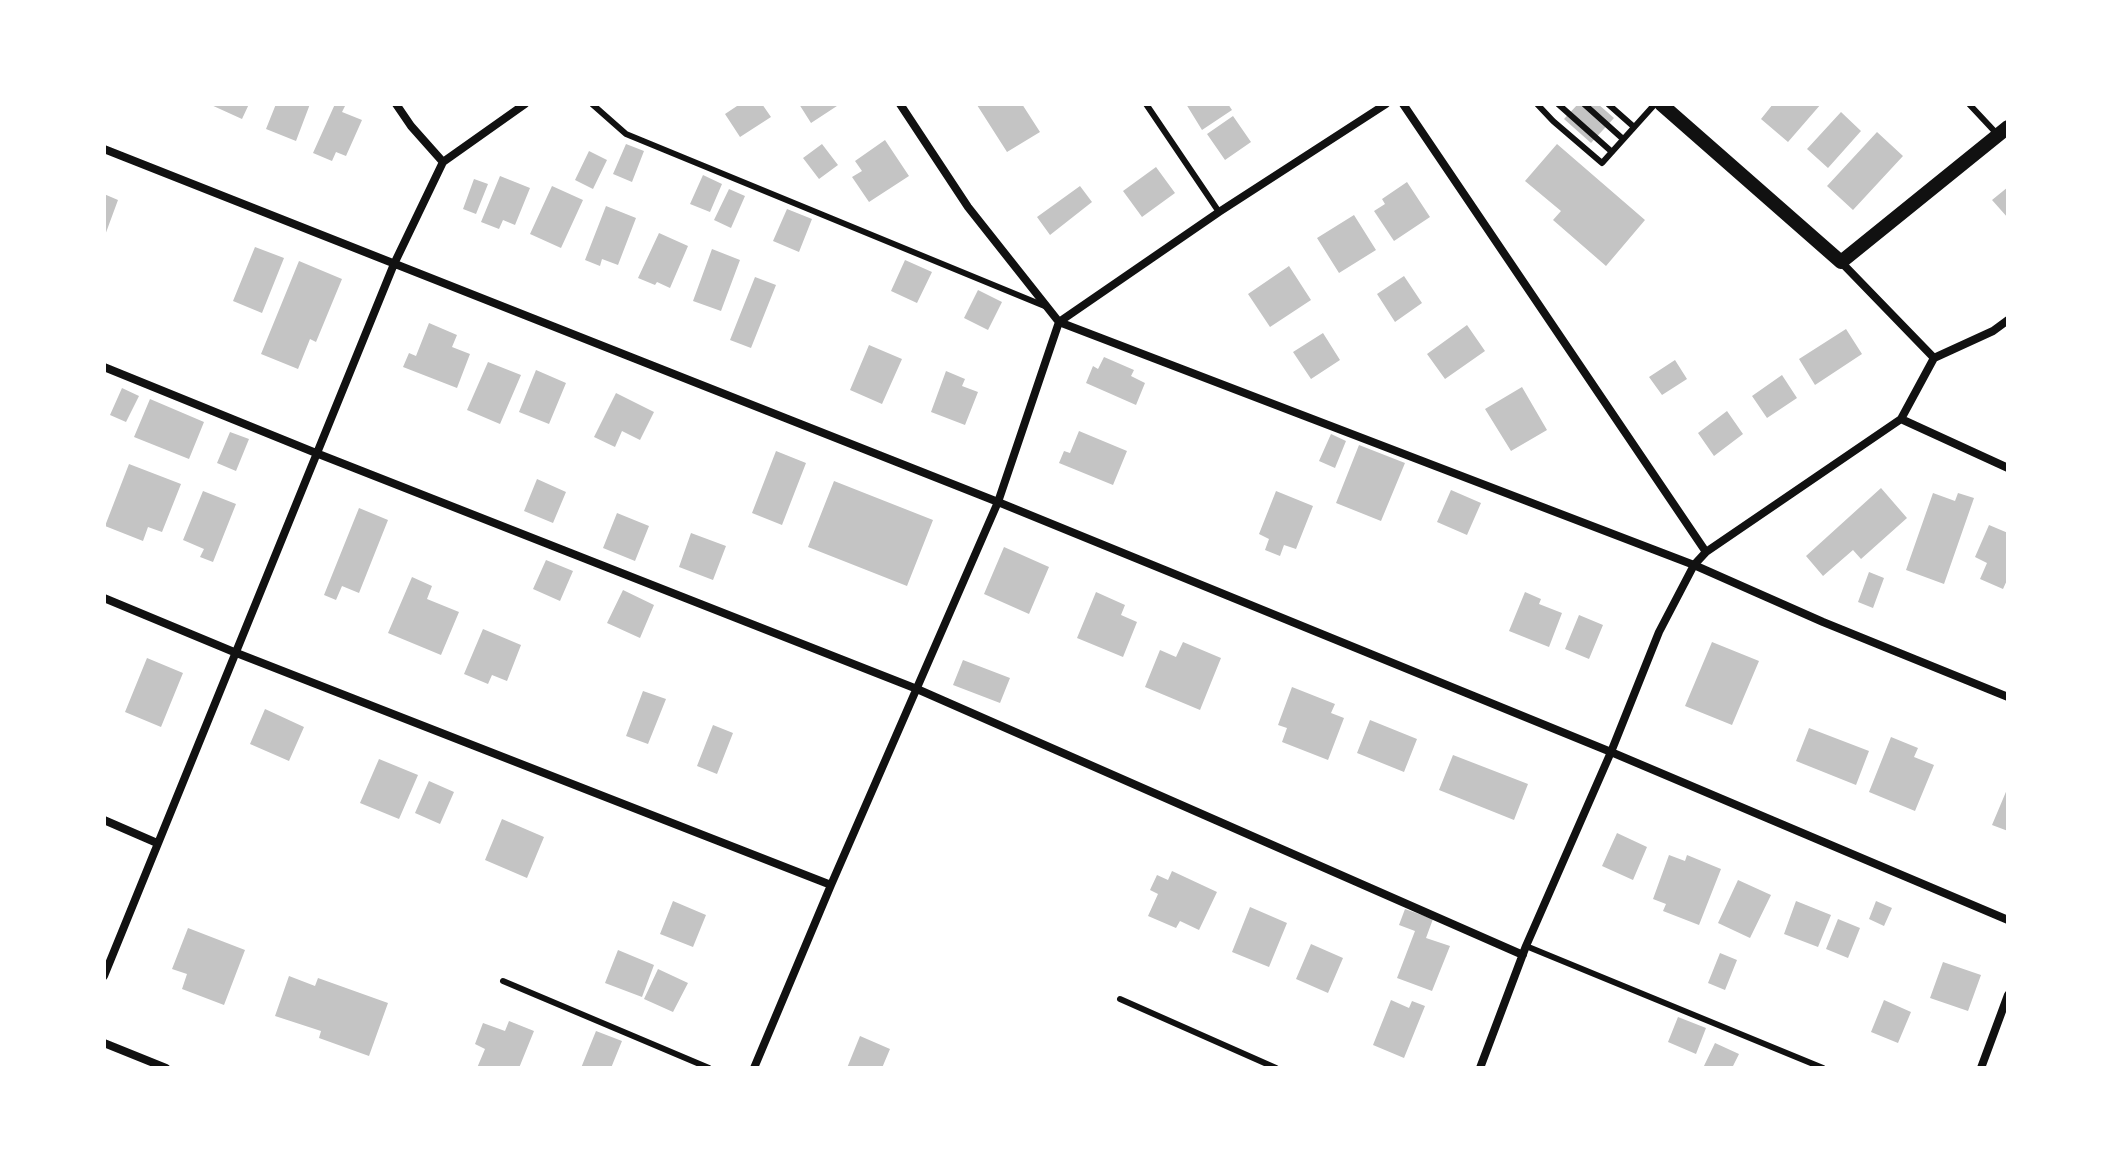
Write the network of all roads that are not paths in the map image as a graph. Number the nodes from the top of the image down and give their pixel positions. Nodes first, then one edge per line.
1 (396, 104) edge
2 (525, 104) edge
3 (592, 104) edge
4 (900, 104) edge
5 (1146, 104) edge
6 (1386, 104) edge
7 (1403, 104) edge
8 (1538, 104) edge
9 (1558, 104) edge
10 (1584, 104) edge
11 (1608, 104) edge
12 (1658, 104) edge
13 (1969, 104) edge
14 (1634, 127) junction
15 (2003, 131) edge
16 (1623, 139) junction
17 (104, 149) edge
18 (1612, 152) junction
19 (443, 162) junction
20 (1219, 212) junction
21 (1841, 262) junction
22 (394, 264) junction
23 (1047, 307) junction
24 (2008, 320) edge
25 (1059, 322) junction
26 (1934, 358) junction
27 (104, 367) edge
28 (1901, 419) junction
29 (316, 453) junction
30 (2008, 468) edge
31 (998, 502) junction
32 (1706, 552) junction
33 (1694, 565) junction
34 (104, 598) edge
35 (234, 652) junction
36 (917, 689) junction
37 (2008, 697) edge
38 (1611, 752) junction
39 (104, 820) edge
40 (157, 843) junction
41 (831, 885) junction
42 (2008, 920) edge
43 (1524, 950) junction
44 (104, 976) edge
45 (503, 981) dead end
46 (2008, 995) edge
47 (1120, 999) dead end
48 (104, 1043) edge
49 (166, 1068) edge
50 (709, 1068) edge
51 (754, 1068) edge
52 (1276, 1068) edge
53 (1480, 1068) edge
54 (1823, 1068) edge
55 (1981, 1068) edge

1 - 19 street
2 - 19 street
3 - 23 lane
4 - 23 street
5 - 20 lane
6 - 20 street
7 - 32 street
8 - 18 lane
9 - 18 lane
10 - 16 lane
11 - 14 lane
12 - 14 lane
12 - 21 street
13 - 15 lane
14 - 16 lane
15 - 21 street
16 - 18 lane
17 - 22 street
19 - 22 street
20 - 25 street
21 - 26 street
22 - 29 street
22 - 31 street
23 - 25 street
24 - 26 street
25 - 31 street
25 - 33 street
26 - 28 street
27 - 29 street
28 - 30 street
28 - 32 street
29 - 35 street
29 - 36 street
31 - 36 street
31 - 38 street
32 - 33 street
33 - 37 street
33 - 38 street
34 - 35 street
35 - 40 street
35 - 41 street
36 - 41 street
36 - 43 street
38 - 42 street
38 - 43 street
39 - 40 street
40 - 44 street
41 - 51 street
43 - 53 street
43 - 54 lane
45 - 50 lane
46 - 55 street
47 - 52 lane
48 - 49 street

